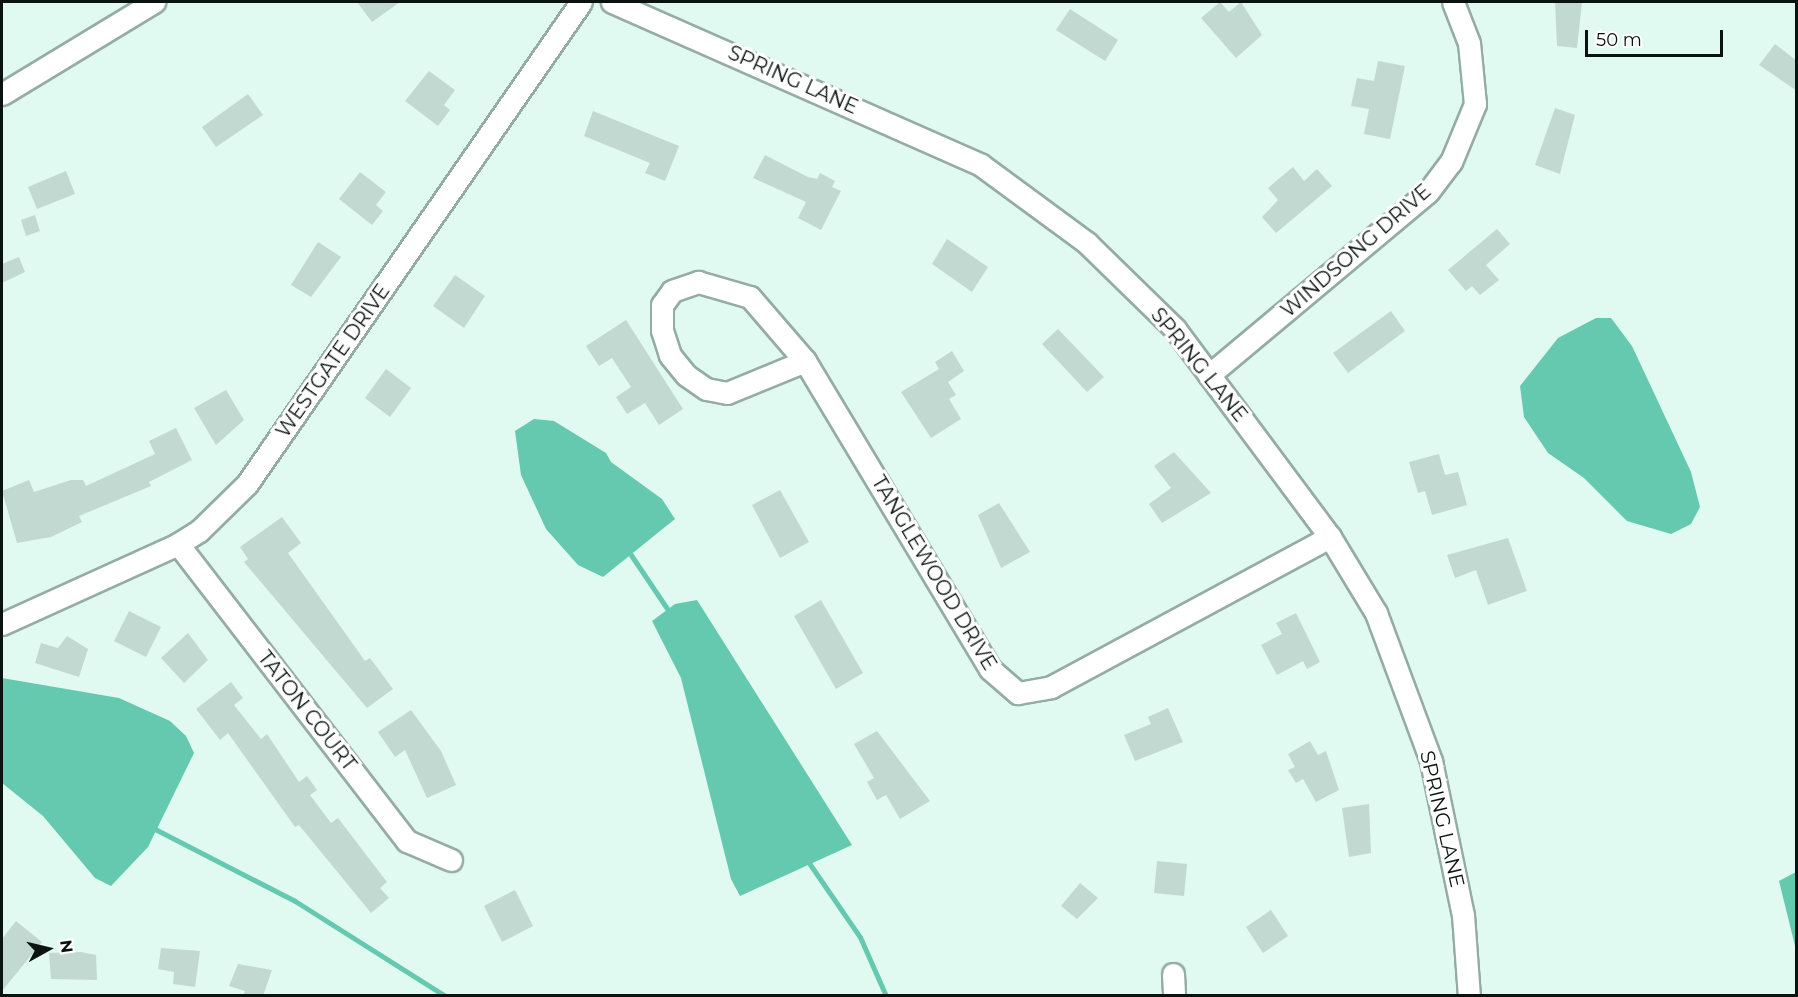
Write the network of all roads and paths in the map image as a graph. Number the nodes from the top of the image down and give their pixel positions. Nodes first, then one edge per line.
1 (154, 2) edge
2 (581, 2) edge
3 (612, 2) edge
4 (1453, 2) edge
5 (2, 94) edge
6 (805, 361) junction
7 (1209, 375) junction
8 (1330, 537) junction
9 (178, 544) junction
10 (2, 624) edge
11 (451, 860) dead end
12 (1173, 974) dead end
13 (1174, 996) edge
14 (1469, 996) edge

1 - 5 street
2 - 9 street, WESTGATE DRIVE
3 - 7 street, SPRING LANE
4 - 7 street, WINDSONG DRIVE
6 - 6 street, TANGLEWOOD DRIVE
6 - 8 street, TANGLEWOOD DRIVE
7 - 8 street, SPRING LANE
8 - 14 street, SPRING LANE
9 - 10 street, WESTGATE DRIVE
9 - 11 street, TATON COURT
12 - 13 street

